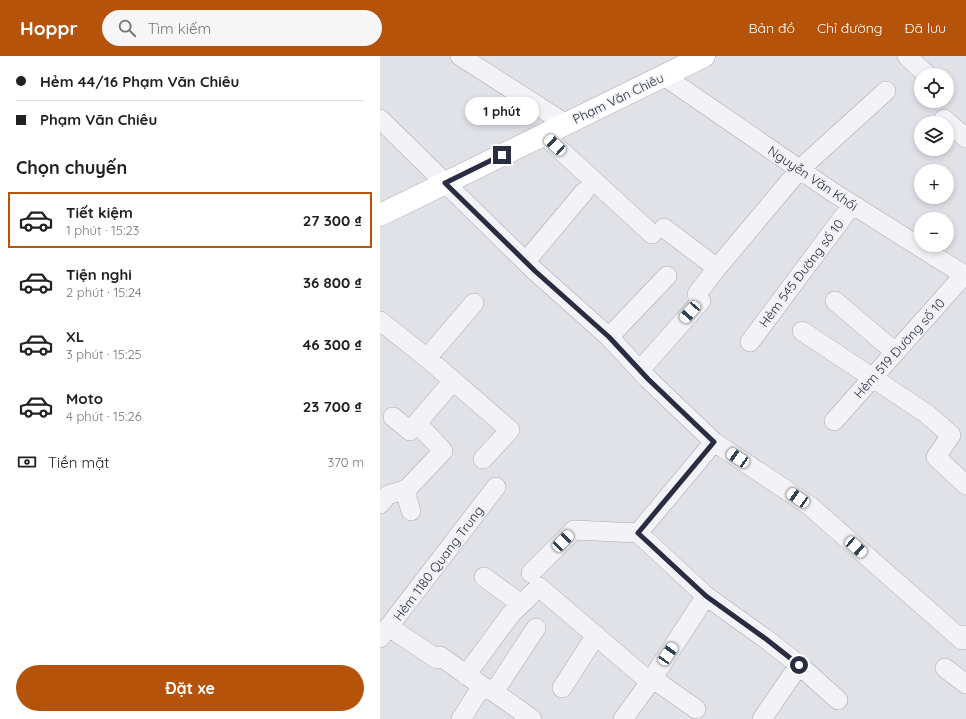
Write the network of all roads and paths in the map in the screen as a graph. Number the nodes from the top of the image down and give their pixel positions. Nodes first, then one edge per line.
1 (460, 56) edge
2 (704, 56) edge
3 (907, 56) edge
4 (920, 68) edge
5 (664, 76) junction
6 (886, 92) dead end
7 (380, 119) edge
8 (566, 124) junction
9 (954, 128) edge
10 (544, 135) junction
11 (966, 138) edge
12 (800, 170) junction
13 (445, 183) junction
14 (584, 192) dead end
15 (852, 205) junction
16 (382, 211) edge
17 (526, 262) junction
18 (717, 268) junction
19 (965, 275) edge
20 (667, 276) dead end
21 (835, 301) dead end
22 (474, 303) dead end
23 (380, 321) edge
24 (802, 331) dead end
25 (609, 337) junction
26 (750, 342) dead end
27 (896, 352) junction
28 (427, 358) junction
29 (640, 370) junction
30 (873, 377) junction
31 (453, 381) junction
32 (393, 418) dead end
33 (834, 421) dead end
34 (417, 423) junction
35 (714, 442) junction
36 (483, 459) dead end
37 (966, 485) edge
38 (496, 487) dead end
39 (407, 490) junction
40 (380, 504) edge
41 (411, 511) dead end
42 (638, 533) junction
43 (531, 574) dead end
44 (484, 577) dead end
45 (706, 596) junction
46 (521, 604) junction
47 (536, 628) dead end
48 (382, 635) edge
49 (596, 635) junction
50 (964, 638) edge
51 (799, 665) junction
52 (945, 668) dead end
53 (466, 675) junction
54 (651, 680) junction
55 (966, 684) edge
56 (562, 688) dead end
57 (488, 689) junction
58 (838, 700) dead end
59 (696, 709) dead end
60 (461, 719) edge
61 (531, 719) edge
62 (622, 719) edge
63 (762, 719) edge

1 - 8 street
2 - 5 main road, Phạm Văn Chiêu
3 - 4 street
5 - 8 main road, Phạm Văn Chiêu
5 - 12 street, Nguyễn Văn Khối
6 - 12 street
7 - 13 street
8 - 10 main road, Phạm Văn Chiêu
9 - 11 street
10 - 13 main road, Phạm Văn Chiêu
10 - 18 street
12 - 15 street, Nguyễn Văn Khối
12 - 18 street
13 - 16 main road, Phạm Văn Chiêu
13 - 17 street
14 - 17 street
15 - 19 street, Nguyễn Văn Khối
15 - 26 street, Hẻm 545 Đường số 10
17 - 25 street
18 - 29 street
19 - 27 street, Hẻm 519 Đường số 10
20 - 25 street
21 - 27 street
22 - 28 street
23 - 28 street
24 - 30 street
25 - 29 street
27 - 30 street, Hẻm 519 Đường số 10
28 - 31 street
29 - 35 street
30 - 33 street, Hẻm 519 Đường số 10
30 - 37 street
31 - 34 street
31 - 36 street
32 - 34 street
34 - 39 street
35 - 42 street
35 - 50 street
38 - 48 street, Hẻm 1180 Quang Trung
39 - 40 street
39 - 41 street
42 - 43 street
42 - 45 street
44 - 46 street
45 - 51 street
45 - 54 street
46 - 49 street
46 - 53 street
47 - 57 street
48 - 53 street
49 - 54 street
49 - 56 street
51 - 58 street
51 - 63 street
52 - 55 street
53 - 57 street
54 - 59 street
54 - 62 street
57 - 60 street
57 - 61 street

